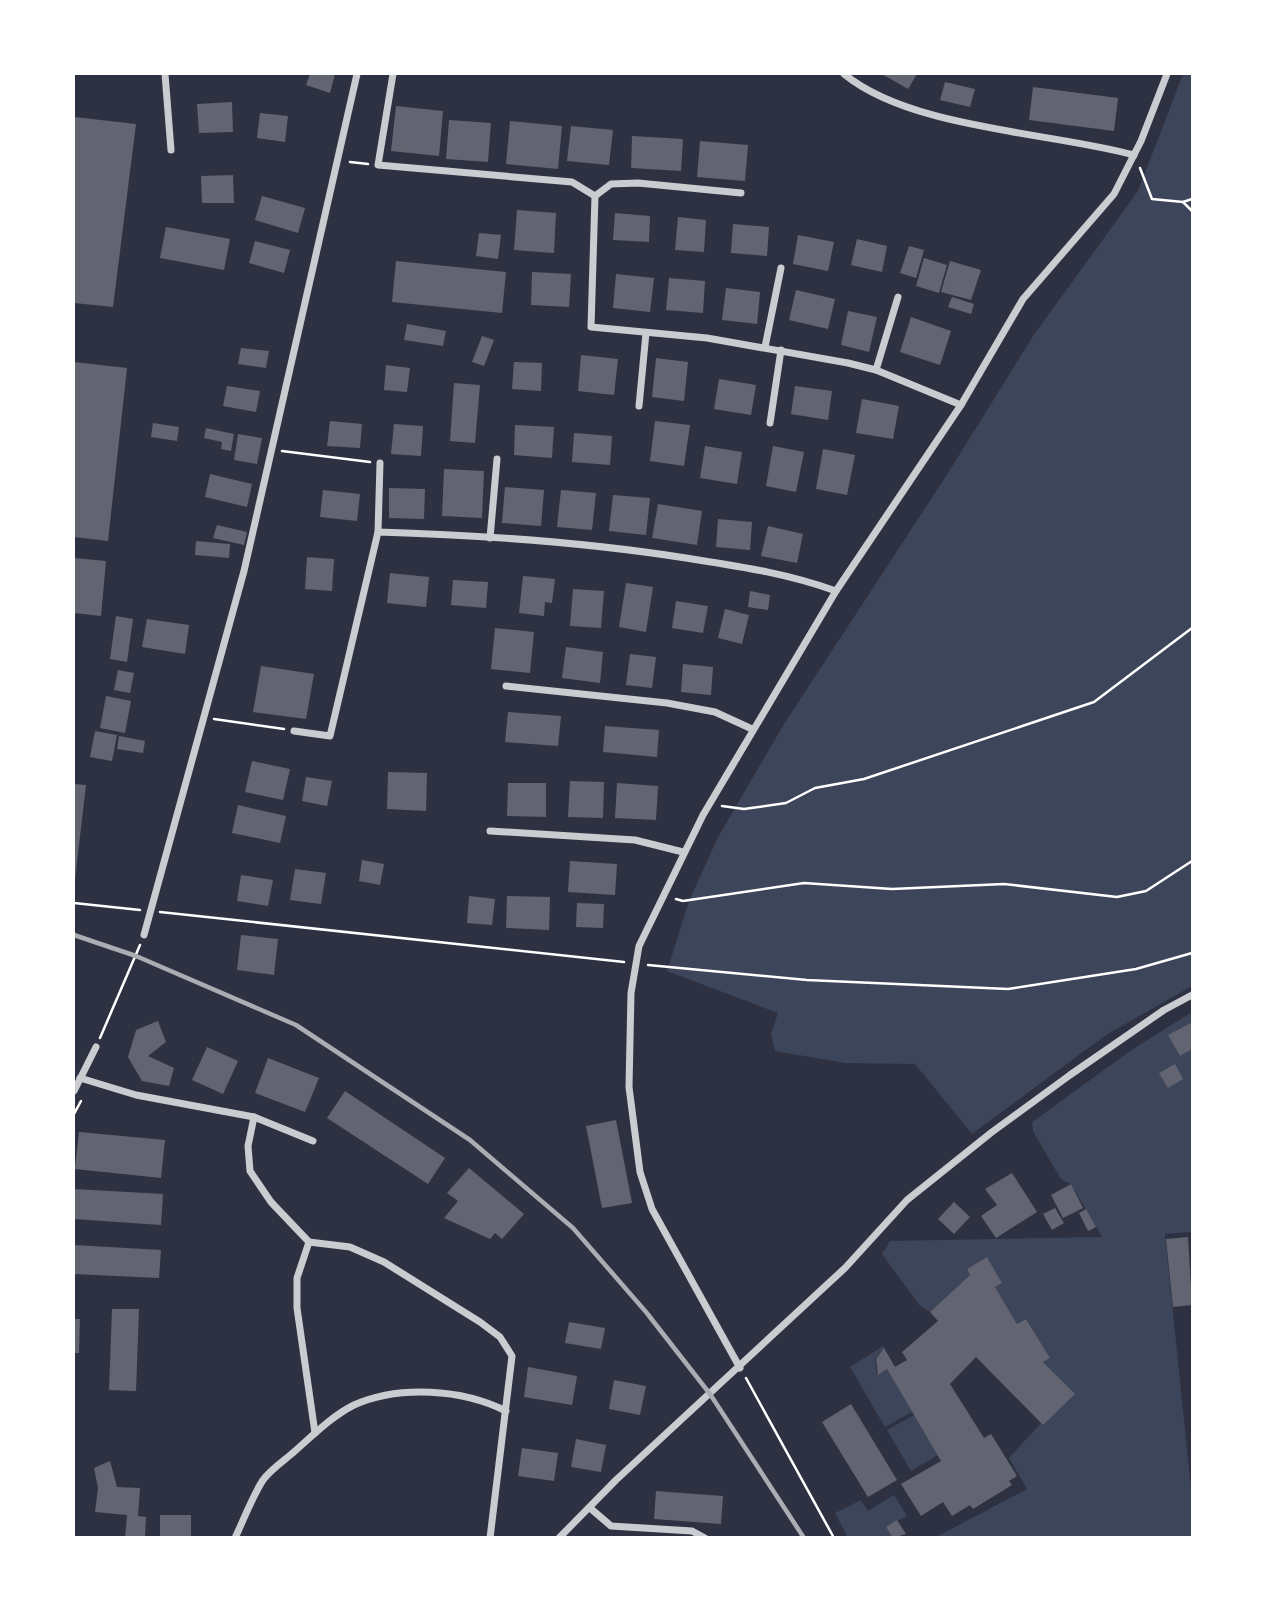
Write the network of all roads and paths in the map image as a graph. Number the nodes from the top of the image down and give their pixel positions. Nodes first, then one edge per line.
1 (165, 74) edge
2 (358, 74) edge
3 (393, 74) edge
4 (844, 74) edge
5 (1167, 74) edge
6 (171, 150) dead end
7 (1134, 155) junction
8 (338, 161) junction
9 (378, 165) junction
10 (741, 193) dead end
11 (595, 196) junction
12 (1192, 199) edge
13 (1183, 202) junction
14 (1192, 211) edge
15 (781, 268) dead end
16 (898, 297) dead end
17 (646, 333) junction
18 (765, 347) junction
19 (781, 350) junction
20 (876, 370) junction
21 (961, 405) junction
22 (639, 406) dead end
23 (770, 423) dead end
24 (269, 450) junction
25 (497, 459) dead end
26 (380, 463) joint
27 (378, 532) junction
28 (490, 537) junction
29 (836, 591) junction
30 (1192, 628) edge
31 (506, 686) dead end
32 (204, 718) junction
33 (752, 730) junction
34 (294, 731) joint
35 (703, 815) junction
36 (490, 831) dead end
37 (683, 852) junction
38 (1192, 861) edge
39 (662, 895) junction
40 (74, 903) edge
41 (152, 911) junction
42 (144, 935) joint
43 (1192, 953) edge
44 (635, 964) junction
45 (1192, 995) edge
46 (96, 1047) joint
47 (80, 1078) junction
48 (74, 1091) edge
49 (254, 1117) junction
50 (313, 1141) dead end
51 (309, 1242) junction
52 (740, 1367) junction
53 (506, 1411) junction
54 (315, 1433) junction
55 (590, 1507) junction
56 (235, 1538) edge
57 (490, 1538) edge
58 (559, 1538) edge
59 (705, 1538) edge
60 (834, 1538) edge

1 - 6 street
2 - 8 street
3 - 9 street
4 - 7 street
5 - 7 street
7 - 13 path
7 - 21 street
8 - 9 path
8 - 24 street
9 - 11 street
10 - 11 street
11 - 17 street
12 - 13 path
13 - 14 path
15 - 18 street
16 - 20 street
17 - 18 street
17 - 22 street
18 - 19 street
19 - 20 street
19 - 23 street
20 - 21 street
21 - 29 street
24 - 26 path
24 - 32 street
25 - 28 street
26 - 27 street
27 - 28 street
27 - 34 street
28 - 29 street
29 - 33 street
30 - 35 path
31 - 33 street
32 - 34 path
32 - 41 street
33 - 35 street
35 - 37 street
36 - 37 street
37 - 39 street
38 - 39 path
39 - 44 street
40 - 41 path
41 - 42 street
41 - 44 path
42 - 46 path
43 - 44 path
44 - 52 street
45 - 52 street
46 - 47 street
47 - 48 street
47 - 49 street
49 - 50 street
49 - 51 street
51 - 53 street
51 - 54 street
52 - 55 street
52 - 60 path
53 - 54 street
53 - 57 street
54 - 56 street
55 - 58 street
55 - 59 street

